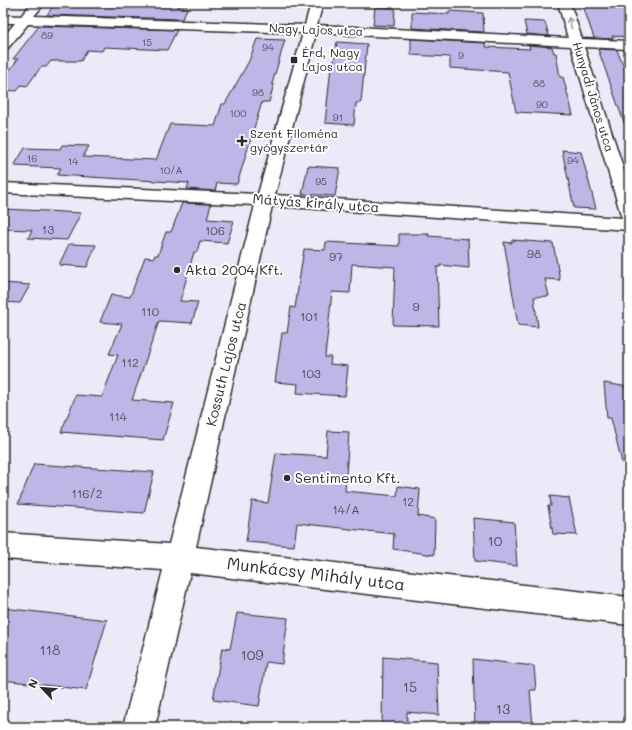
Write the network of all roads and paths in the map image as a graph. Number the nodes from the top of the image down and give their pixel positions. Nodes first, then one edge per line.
1 (39, 3) edge
2 (316, 3) edge
3 (564, 3) edge
4 (3, 19) edge
5 (25, 20) junction
6 (310, 29) junction
7 (575, 42) junction
8 (3, 45) edge
9 (629, 45) edge
10 (3, 188) edge
11 (265, 200) junction
12 (629, 214) edge
13 (629, 224) edge
14 (3, 546) edge
15 (179, 558) junction
16 (629, 611) edge
17 (140, 727) edge

1 - 5 street
2 - 6 street, Kossuth Lajos utca
7 -> 3 street, Hunyadi János utca
4 - 5 street, Nagy Lajos utca
5 - 6 street, Nagy Lajos utca
5 - 8 street
6 - 7 street, Nagy Lajos utca
6 - 11 street, Kossuth Lajos utca
7 - 9 street, Nagy Lajos utca
7 - 12 street, Hunyadi János utca
10 - 11 street, Mátyás király utca
11 - 13 street, Mátyás király utca
11 - 15 street, Kossuth Lajos utca
14 - 15 street, Munkácsy Mihály utca
15 - 16 street, Munkácsy Mihály utca
15 - 17 street, Kossuth Lajos utca

